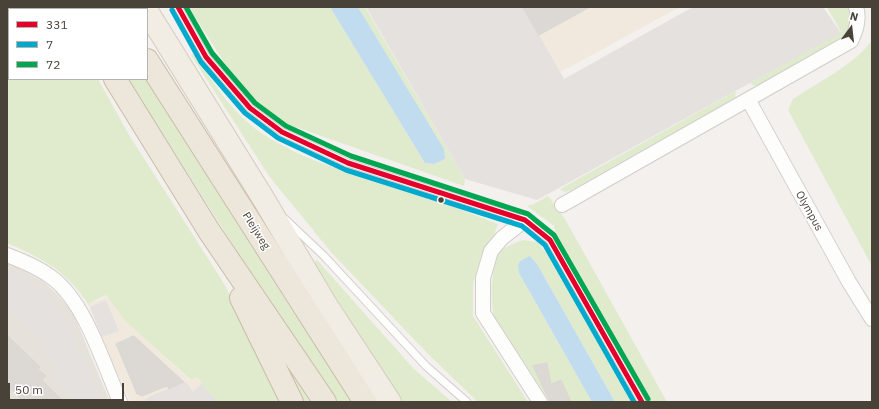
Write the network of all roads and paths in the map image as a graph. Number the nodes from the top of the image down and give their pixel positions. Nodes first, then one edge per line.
1 (178, 7) edge
2 (856, 7) edge
3 (148, 12) edge
4 (148, 62) edge
5 (116, 80) edge
6 (749, 101) junction
7 (263, 198) junction
8 (562, 205) dead end
9 (524, 220) junction
10 (209, 231) junction
11 (7, 255) edge
12 (872, 319) edge
13 (120, 402) edge
14 (292, 402) edge
15 (325, 402) edge
16 (366, 402) edge
17 (390, 402) edge
18 (467, 402) edge
19 (540, 402) edge
20 (642, 402) edge

1 - 9 lane
2 - 6 street
3 - 7 main road, Pleijweg
4 - 16 highway, Pleijweg
5 - 10 highway
6 - 8 street
6 - 12 street, Olympus
7 - 17 main road, Pleijweg
7 - 18 lane, Pleijweg
9 - 19 street
9 - 20 lane
10 - 14 highway
10 - 15 highway
11 - 13 street

